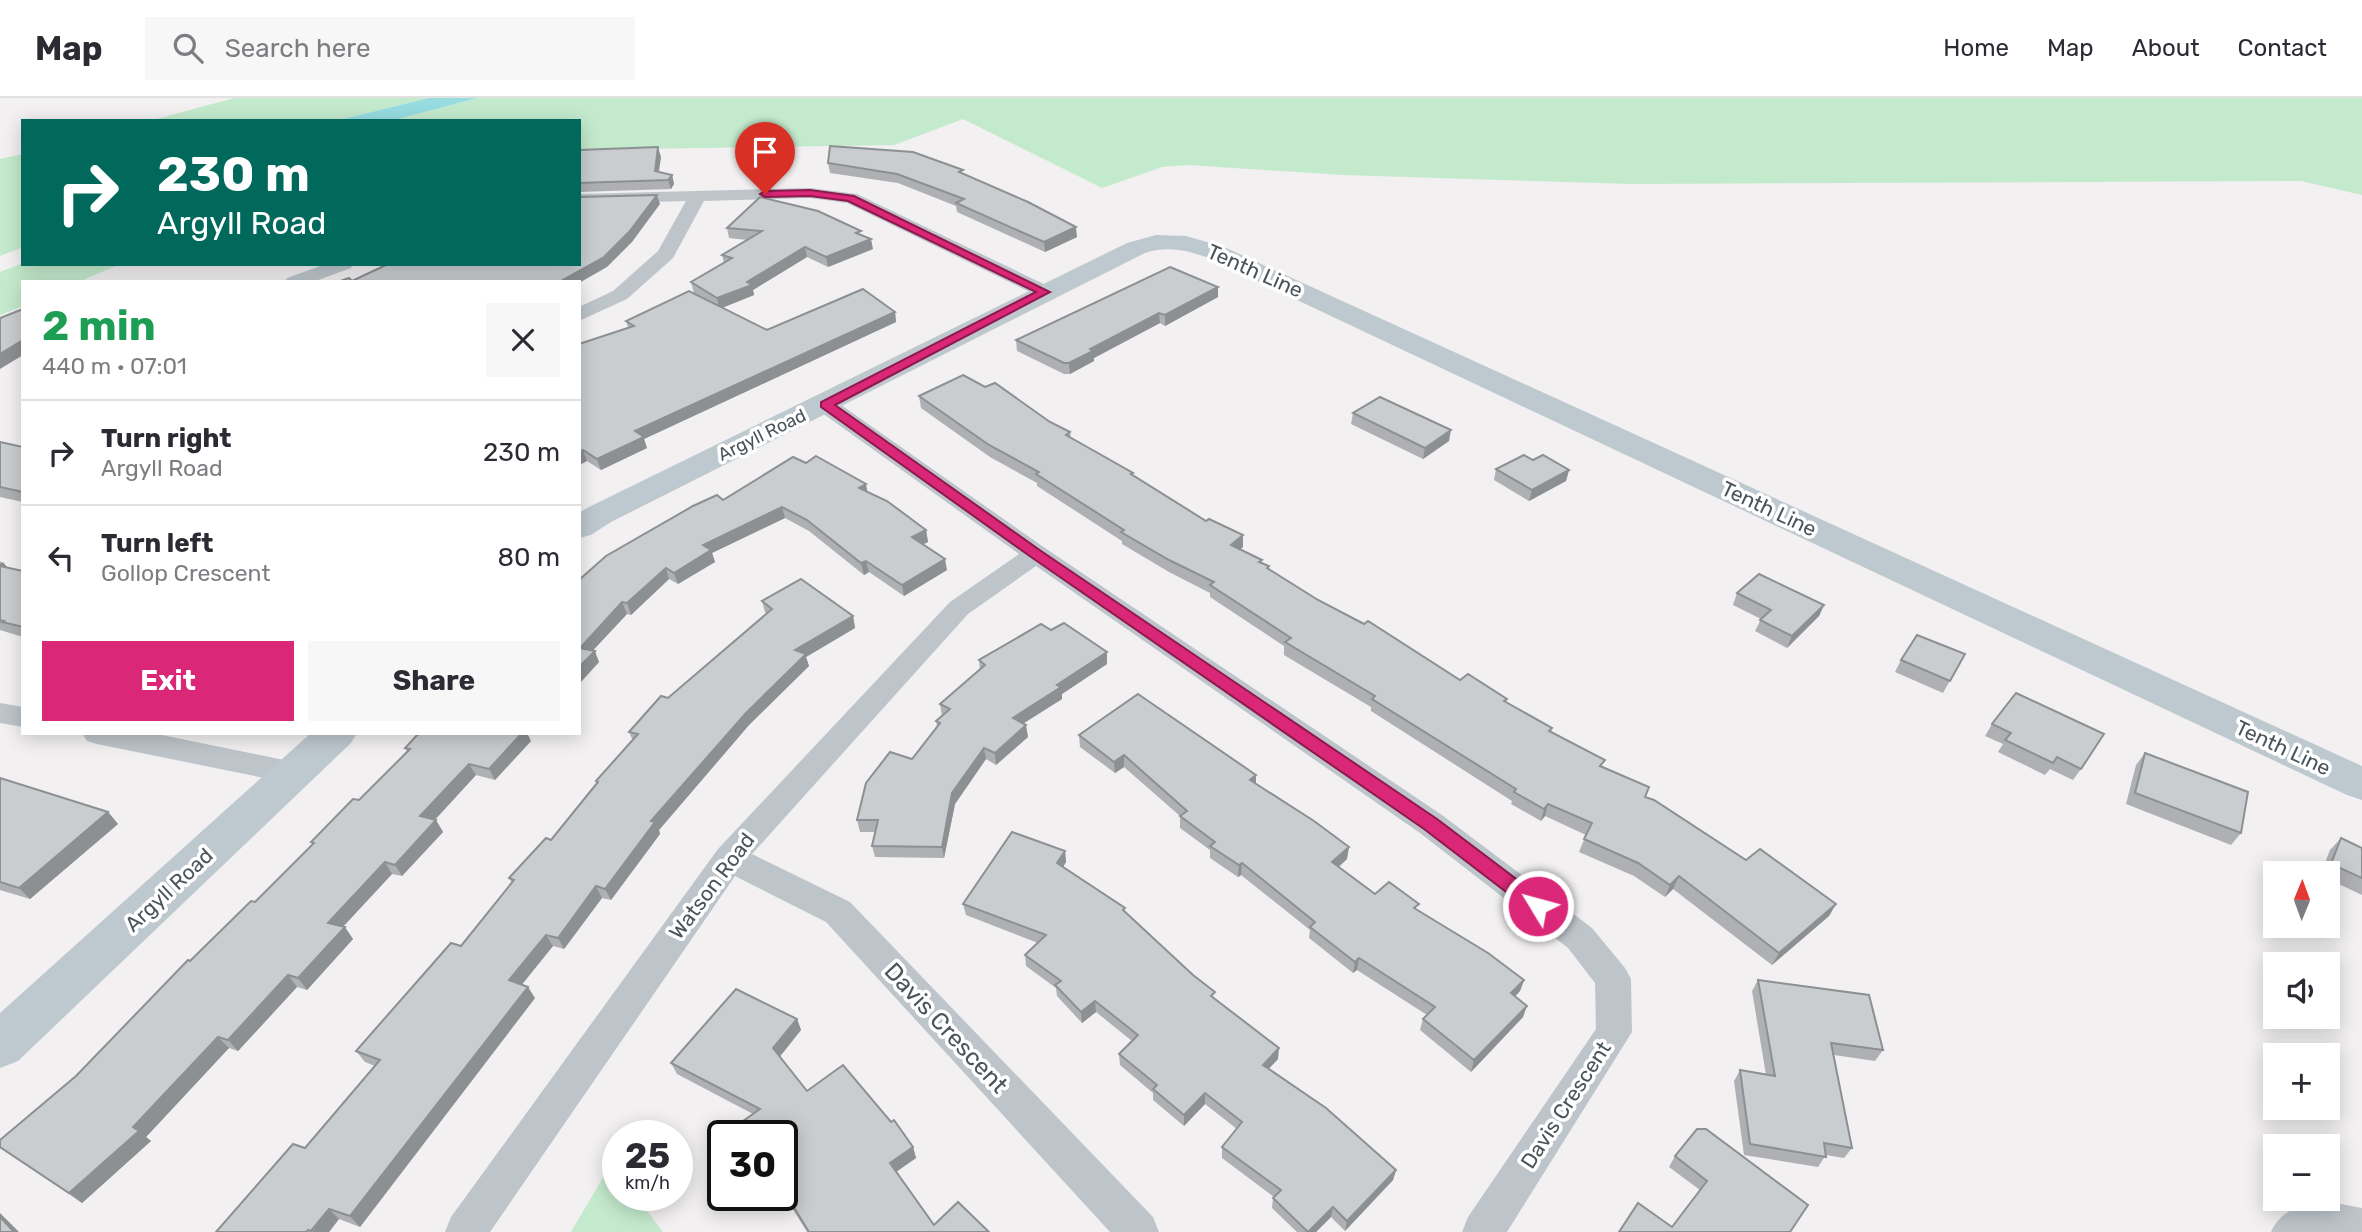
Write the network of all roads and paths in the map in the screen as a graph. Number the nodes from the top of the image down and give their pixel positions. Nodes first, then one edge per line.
1 (698, 196) junction
2 (581, 199) edge
3 (1174, 242) joint
4 (338, 266) edge
5 (300, 280) edge
6 (1045, 292) junction
7 (581, 313) edge
8 (826, 405) junction
9 (586, 519) edge
10 (1036, 554) junction
11 (0, 713) edge
12 (21, 718) edge
13 (107, 735) edge
14 (336, 735) edge
15 (294, 773) junction
16 (2362, 784) edge
17 (729, 858) junction
18 (0, 1045) edge
19 (2362, 1228) edge
20 (466, 1232) edge
21 (1138, 1232) edge
22 (1483, 1232) edge
23 (2292, 1232) edge

1 - 2 street
1 - 6 street
1 - 7 street
3 - 6 street, Argyll Road
3 - 16 street, Tenth Line
4 - 5 street
6 - 8 street, Argyll Road
8 - 9 street, Argyll Road
8 - 10 street, Davis Crescent
10 - 17 street, Watson Road
10 - 22 street, Davis Crescent
11 - 12 street
13 - 15 street
14 - 15 street, Argyll Road
15 - 18 street, Argyll Road
17 - 20 street, Watson Road
17 - 21 street, Davis Crescent
19 - 23 street

